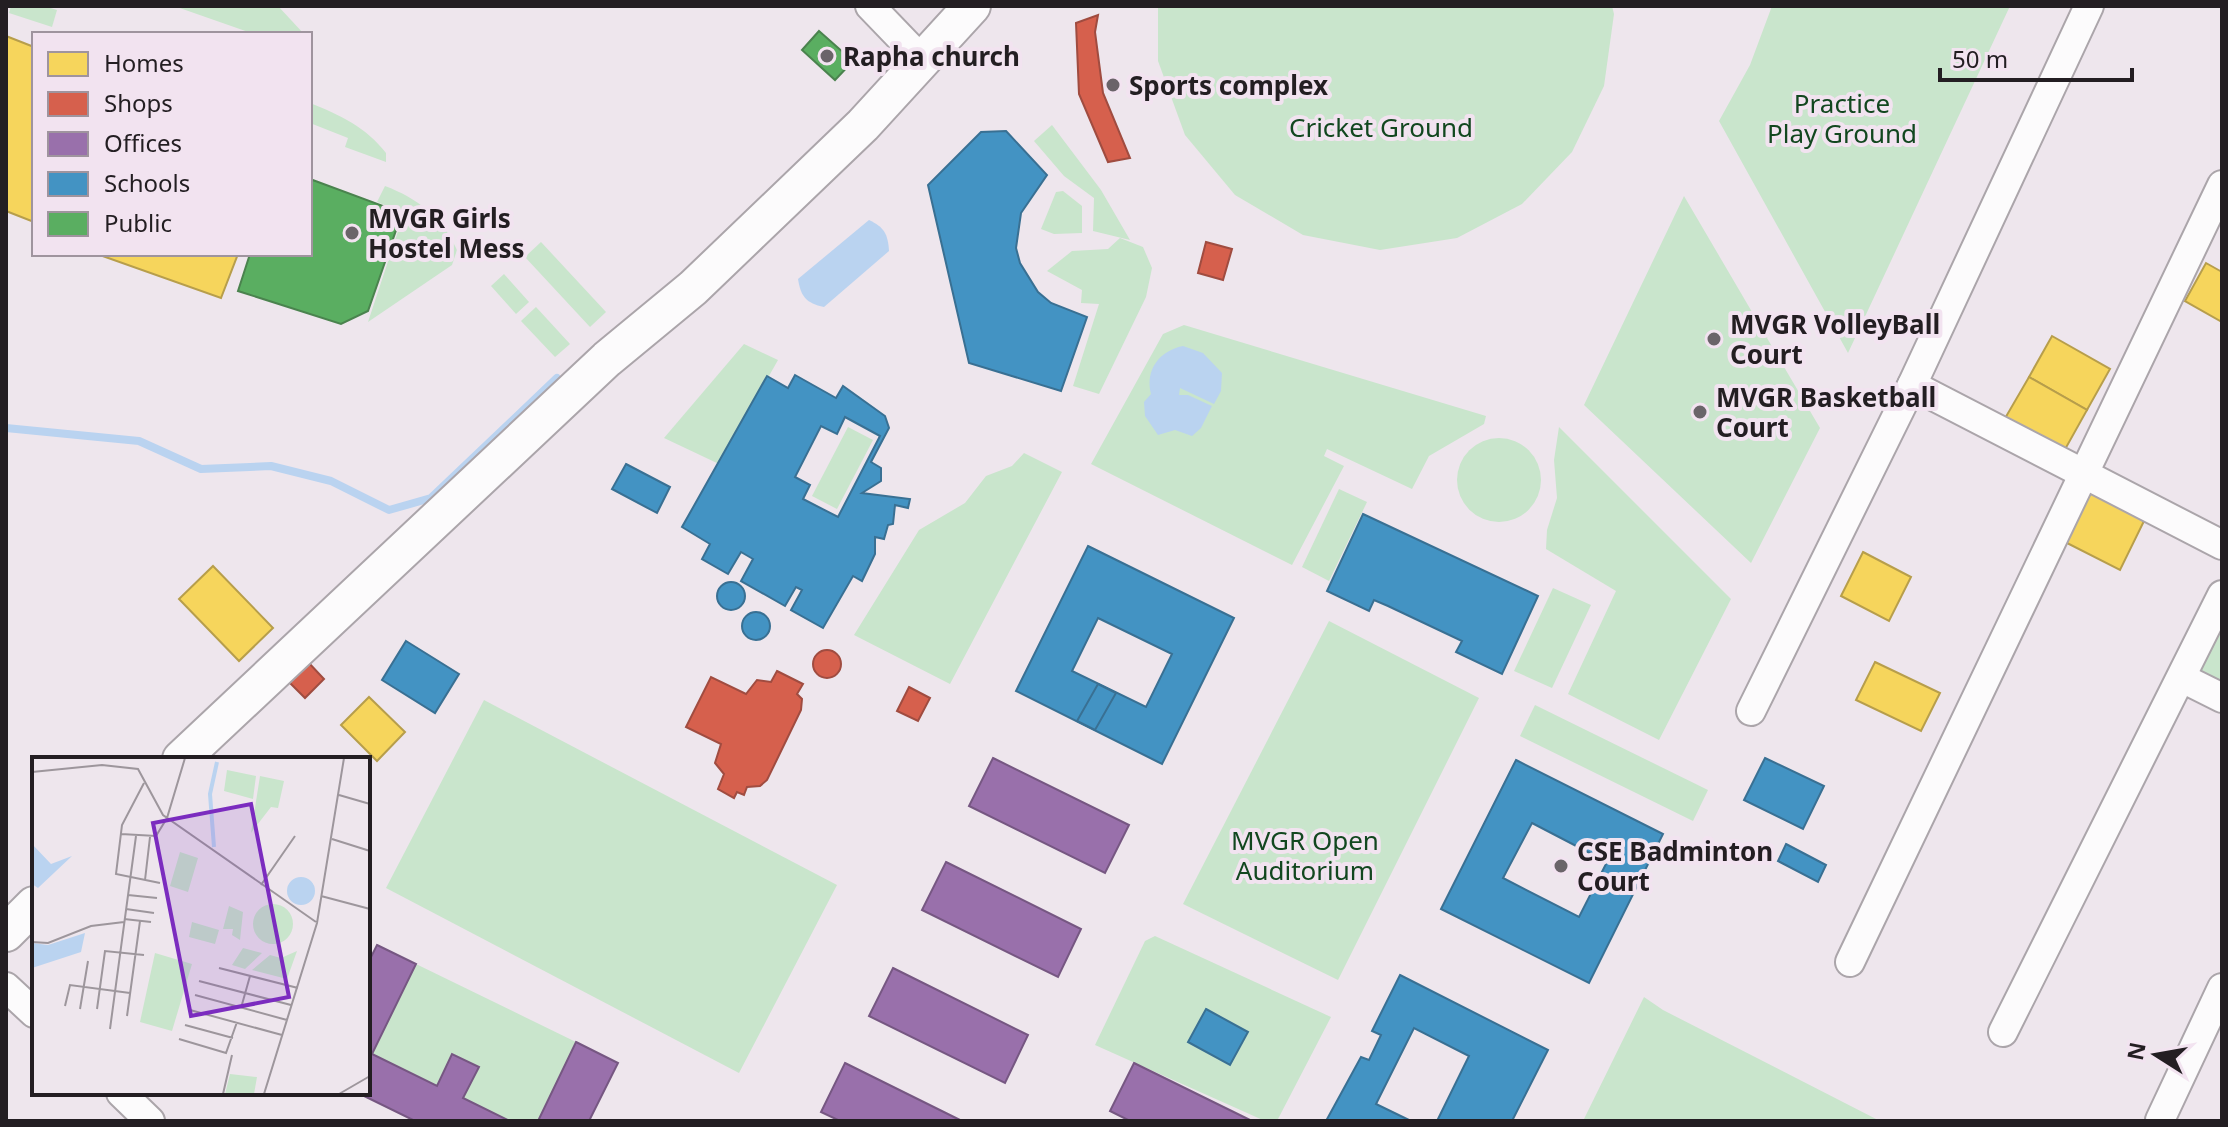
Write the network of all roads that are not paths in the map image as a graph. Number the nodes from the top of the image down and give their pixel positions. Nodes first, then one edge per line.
1 (870, 6) edge
2 (972, 6) edge
3 (2089, 6) edge
4 (922, 60) junction
5 (2222, 185) edge
6 (1912, 385) junction
7 (2084, 473) junction
8 (2222, 545) edge
9 (2222, 595) edge
10 (2182, 678) junction
11 (2222, 698) edge
12 (1751, 711) dead end
13 (183, 757) edge
14 (32, 907) edge
15 (6, 933) edge
16 (1850, 962) dead end
17 (6, 987) edge
18 (2222, 988) edge
19 (32, 1011) edge
20 (2003, 1032) dead end
21 (123, 1095) edge
22 (2160, 1120) edge
23 (150, 1121) edge

1 - 4 street
2 - 4 street
3 - 6 street
4 - 13 street
5 - 7 street
6 - 7 street
6 - 12 street
7 - 8 street
7 - 16 street
9 - 10 street
10 - 11 street
10 - 20 street
14 - 15 street
17 - 19 street
18 - 22 street
21 - 23 street

